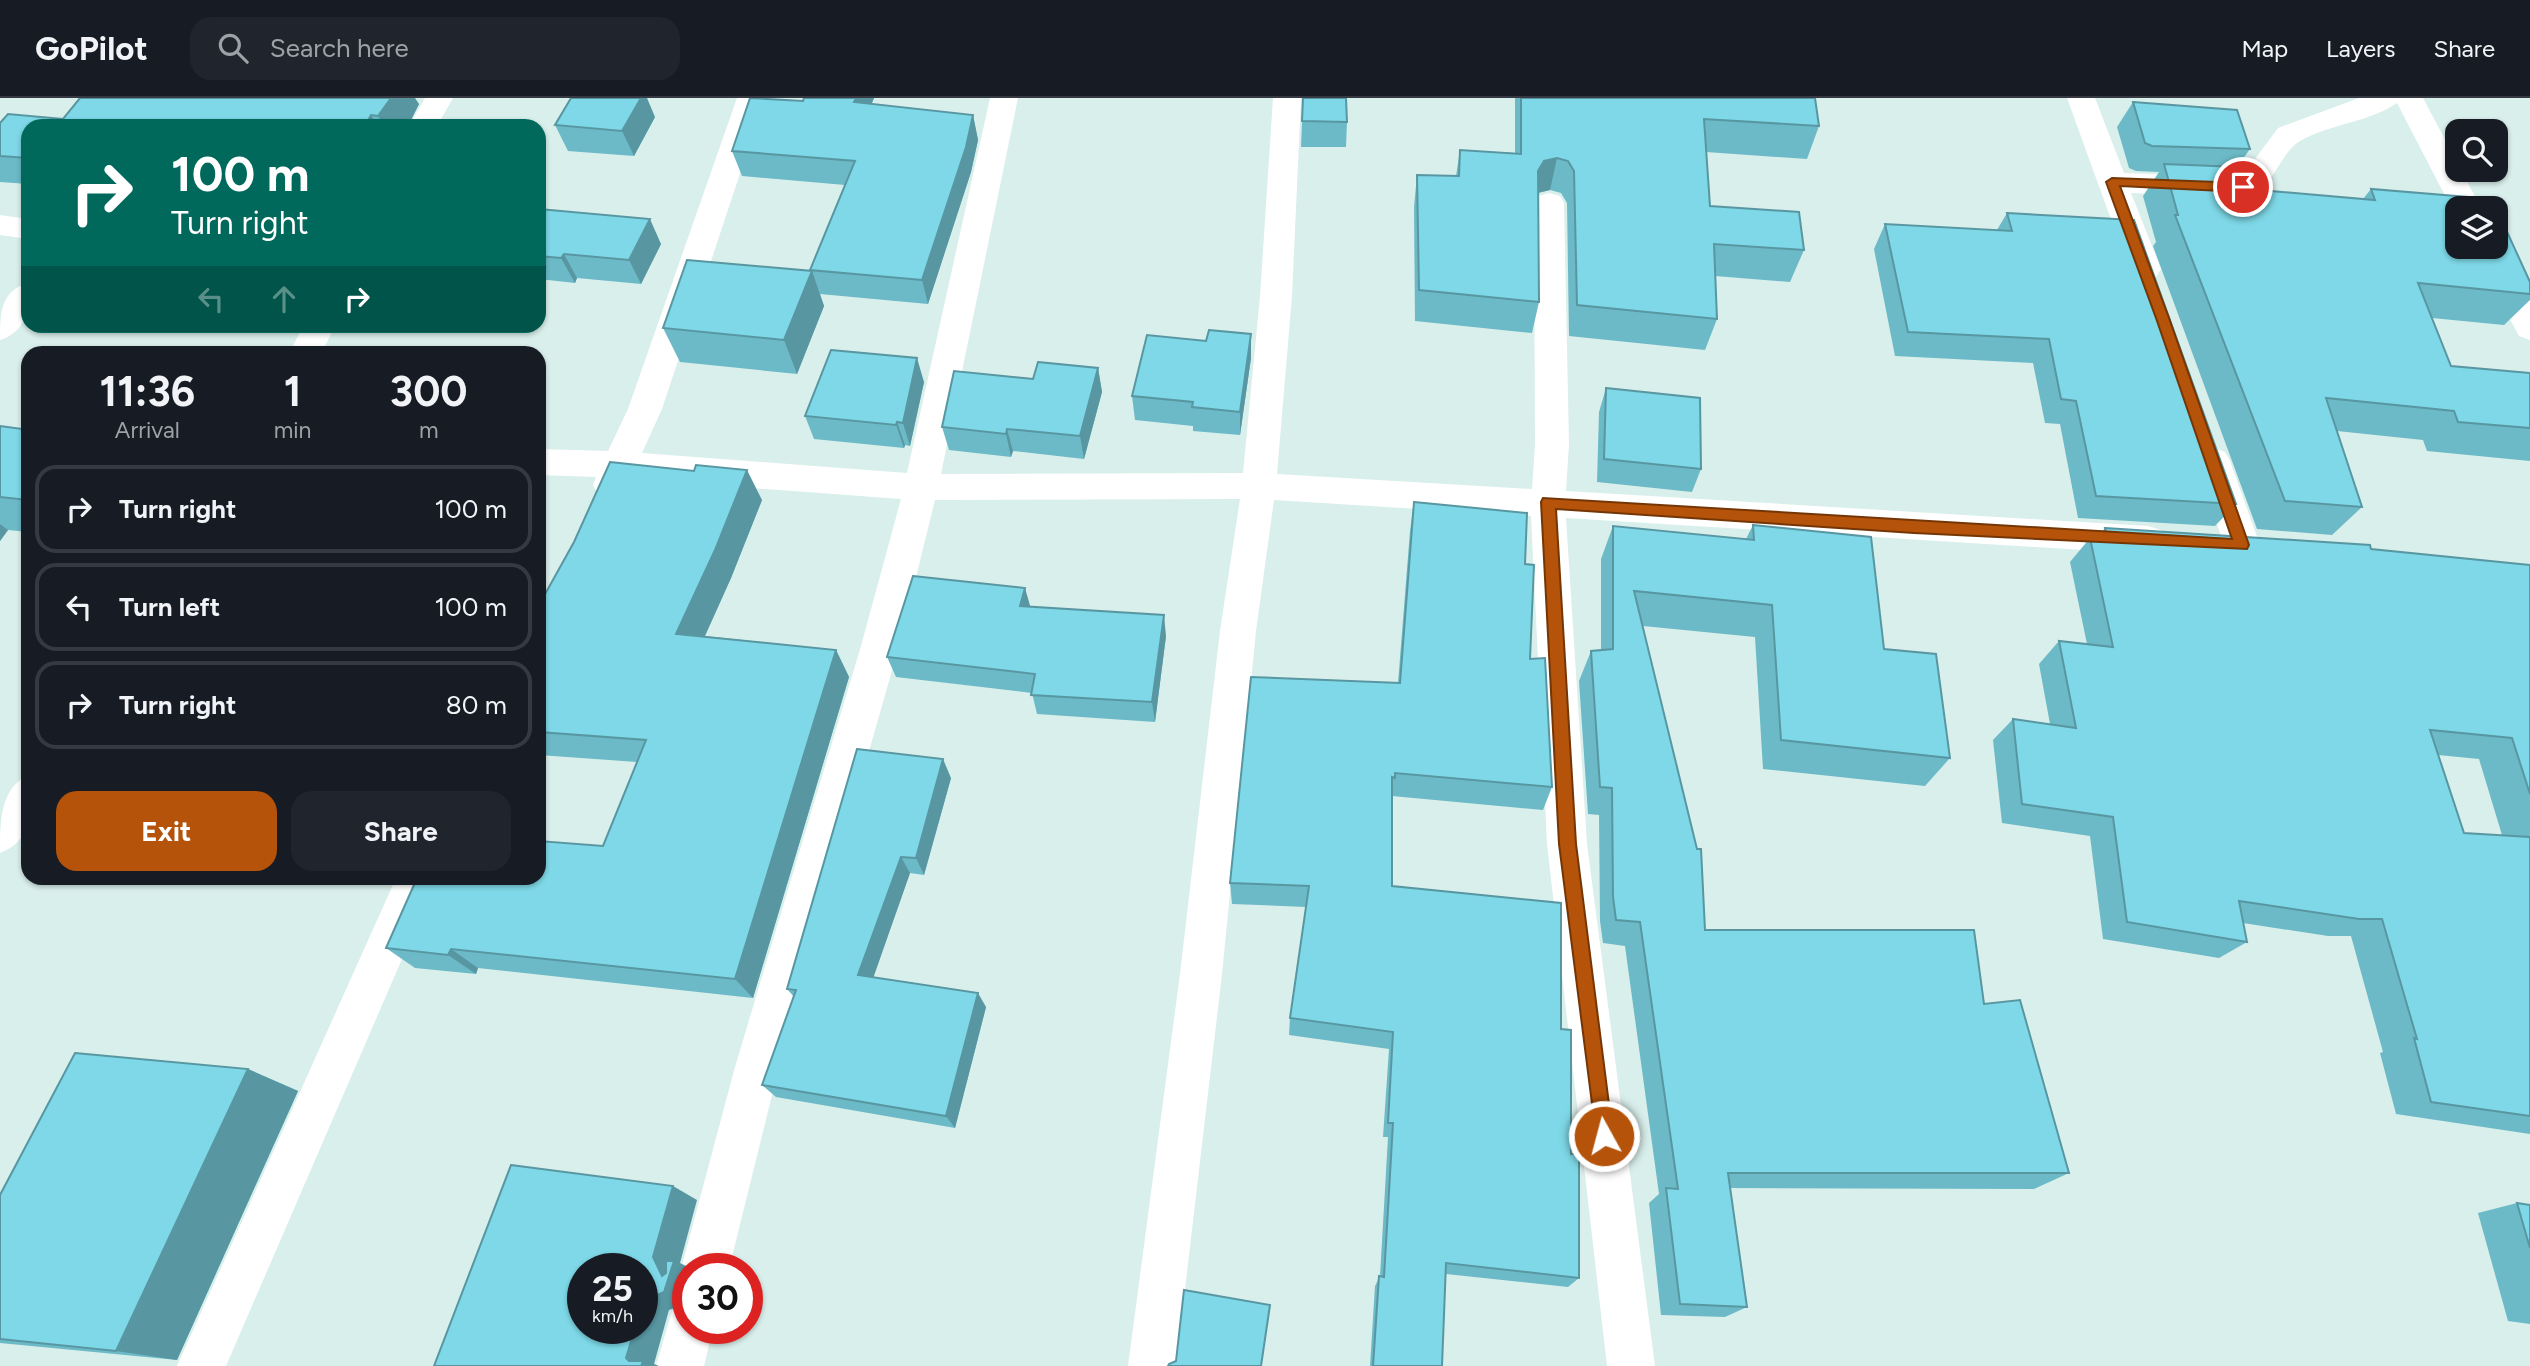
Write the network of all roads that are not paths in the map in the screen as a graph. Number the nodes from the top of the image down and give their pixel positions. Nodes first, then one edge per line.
1 (439, 98) edge
2 (751, 98) edge
3 (1004, 98) edge
4 (1287, 98) edge
5 (2081, 98) edge
6 (2386, 98) edge
7 (2409, 98) edge
8 (428, 119) edge
9 (2112, 182) junction
10 (2460, 196) edge
11 (1549, 203) dead end
12 (0, 225) edge
13 (21, 228) edge
14 (2493, 259) edge
15 (2154, 293) edge
16 (21, 302) edge
17 (0, 328) edge
18 (2530, 328) edge
19 (2202, 432) edge
20 (546, 461) edge
21 (620, 465) junction
22 (1259, 486) junction
23 (921, 487) junction
24 (1548, 502) junction
25 (599, 511) edge
26 (2174, 542) edge
27 (2242, 545) edge
28 (21, 804) edge
29 (0, 835) edge
30 (414, 885) edge
31 (709, 1253) edge
32 (685, 1344) edge
33 (201, 1366) edge
34 (680, 1366) edge
35 (1152, 1366) edge
36 (1631, 1366) edge

1 - 8 street
2 - 21 street
3 - 23 street
4 - 22 street
5 - 9 street
6 - 9 street
7 - 10 street
9 - 15 street
11 - 24 street
12 - 13 street
14 - 18 street
16 - 17 street
19 - 27 street
20 - 21 street
21 - 23 street
21 - 25 street
22 - 23 street
22 - 24 street
22 - 35 street
23 - 31 street
24 - 26 street
24 - 36 street
28 - 29 street
30 - 33 street
32 - 34 street

